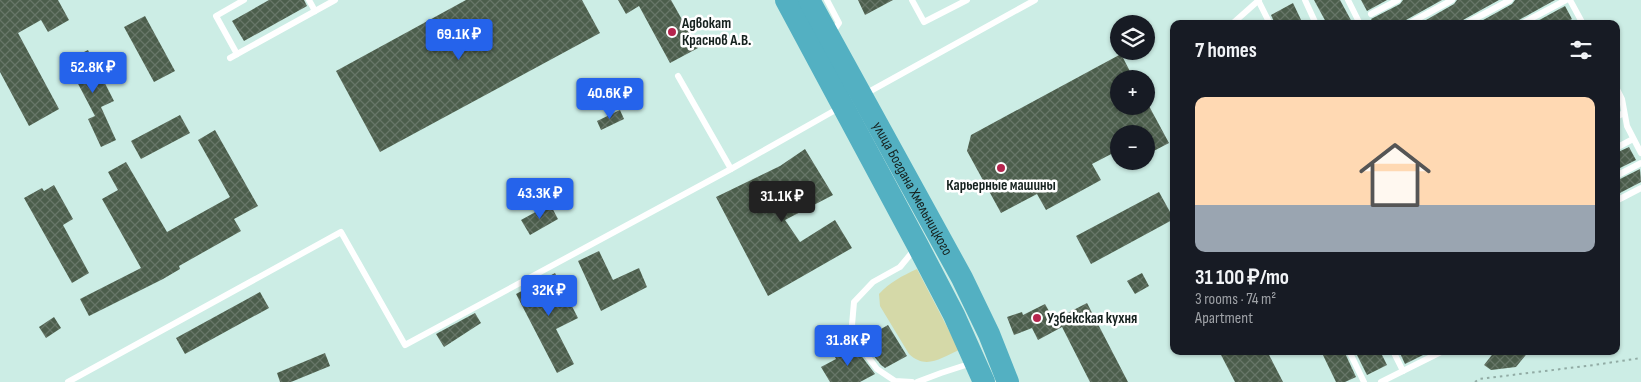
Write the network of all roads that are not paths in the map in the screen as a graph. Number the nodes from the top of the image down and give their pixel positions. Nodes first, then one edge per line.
1 (244, 0) edge
2 (309, 0) edge
3 (335, 0) edge
4 (786, 0) edge
5 (808, 0) edge
6 (827, 0) edge
7 (912, 0) edge
8 (967, 0) edge
9 (1035, 0) edge
10 (1259, 0) edge
11 (1305, 0) edge
12 (1348, 0) edge
13 (1398, 0) edge
14 (1452, 0) edge
15 (1510, 0) edge
16 (1566, 0) edge
17 (1570, 0) edge
18 (315, 11) junction
19 (1371, 14) dead end
20 (1236, 20) edge
21 (1268, 20) edge
22 (1314, 20) edge
23 (1358, 20) edge
24 (1415, 20) edge
25 (1472, 20) edge
26 (1528, 20) edge
27 (1580, 20) edge
28 (829, 38) junction
29 (237, 54) junction
30 (230, 58) dead end
31 (678, 76) dead end
32 (1620, 95) edge
33 (852, 101) junction
34 (1624, 112) junction
35 (1620, 114) edge
36 (1633, 138) junction
37 (1620, 146) edge
38 (1641, 153) edge
39 (1641, 163) edge
40 (732, 169) junction
41 (1620, 174) edge
42 (1641, 188) edge
43 (1620, 199) edge
44 (918, 246) junction
45 (962, 278) junction
46 (942, 290) junction
47 (1351, 355) edge
48 (1395, 355) edge
49 (1434, 355) edge
50 (1403, 371) junction
51 (980, 372) edge
52 (68, 382) edge
53 (912, 382) edge
54 (917, 382) edge
55 (1008, 382) edge
56 (1364, 382) edge
57 (1381, 382) edge

1 - 29 lane
2 - 18 lane
3 - 18 lane
4 - 33 highway, улица Богдана Хмельницкого
5 - 28 highway, улица Богдана Хмельницкого
6 - 28 lane
7 - 8 lane
9 - 33 lane
10 - 20 lane
10 - 21 lane
11 - 22 lane
12 - 23 lane
13 - 19 lane
14 - 24 lane
15 - 25 lane
16 - 26 lane
17 - 27 lane
18 - 29 lane
28 - 33 highway, улица Богдана Хмельницкого
29 - 30 lane
31 - 40 lane
32 - 34 lane
33 - 40 lane
33 - 44 highway, улица Богдана Хмельницкого
33 - 45 highway, улица Богдана Хмельницкого
34 - 35 lane
34 - 36 lane
36 - 37 lane
36 - 38 lane
39 - 41 lane
40 - 52 lane
42 - 43 lane
44 - 46 highway, улица Богдана Хмельницкого
44 - 53 lane
45 - 46 highway
45 - 55 highway, улица Богдана Хмельницкого
46 - 51 highway, улица Богдана Хмельницкого
47 - 56 lane
48 - 50 lane
49 - 50 lane
50 - 57 lane
51 - 54 lane

